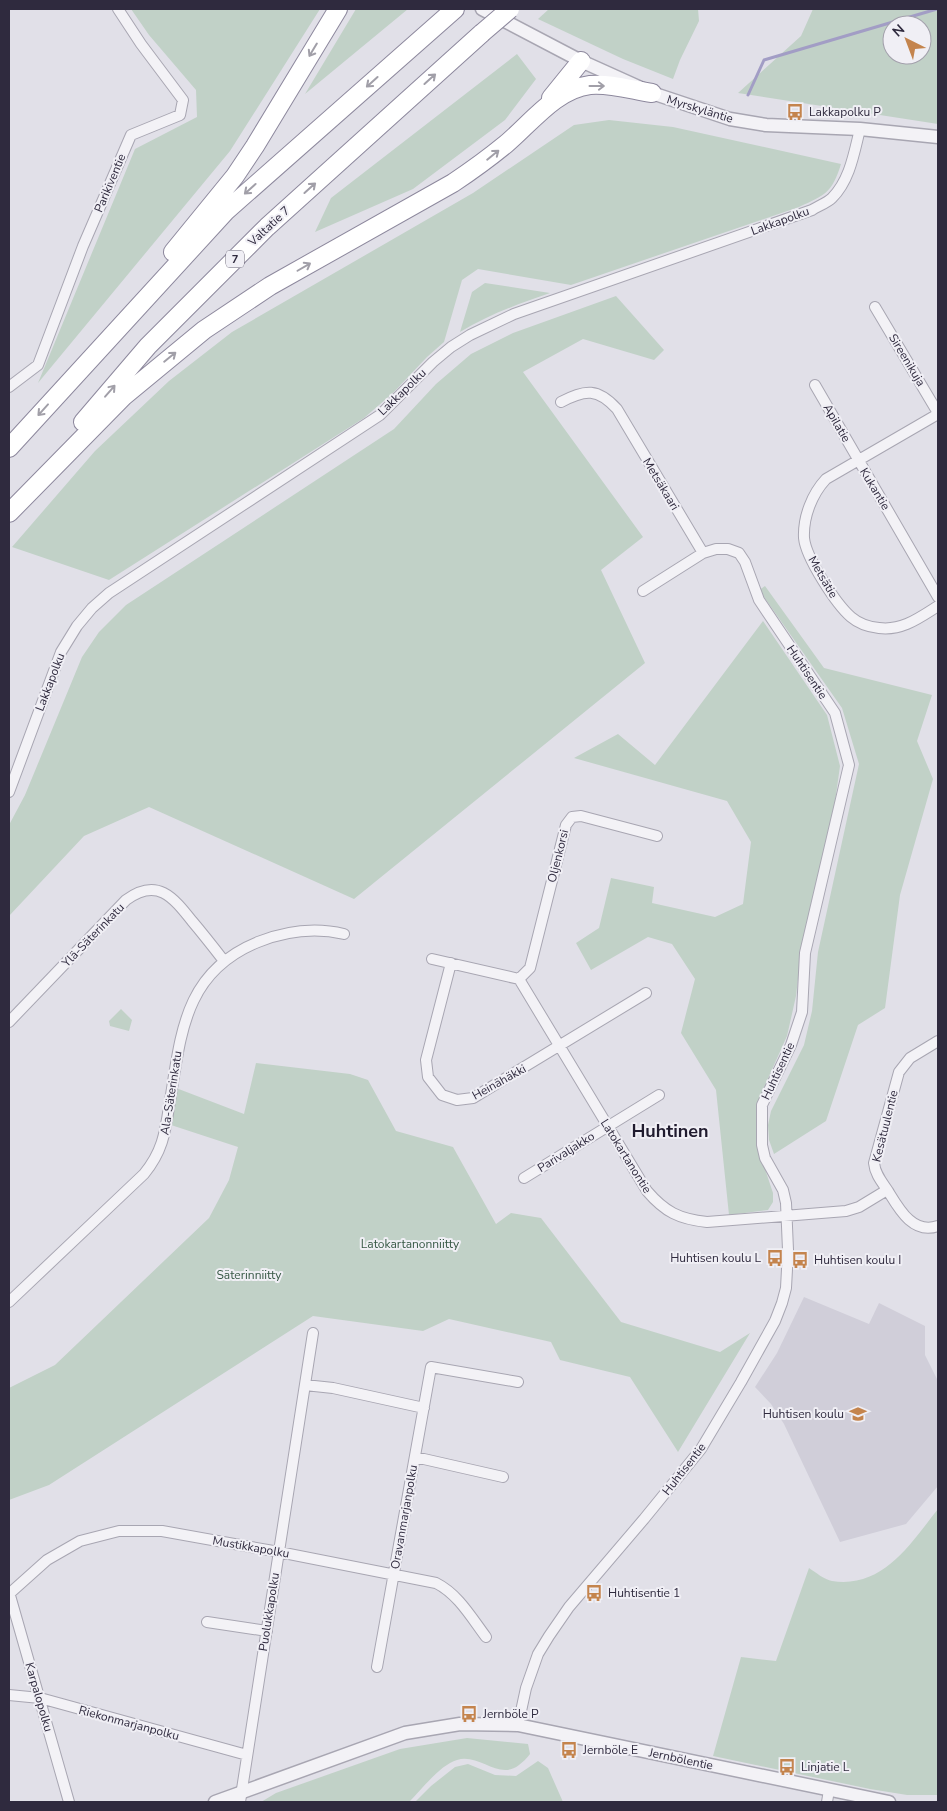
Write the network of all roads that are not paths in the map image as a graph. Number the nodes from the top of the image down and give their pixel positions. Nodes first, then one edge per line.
1 (118, 9) edge
2 (338, 9) edge
3 (482, 9) edge
4 (510, 9) edge
5 (451, 12) edge
6 (581, 61) junction
7 (652, 93) junction
8 (539, 114) junction
9 (860, 129) junction
10 (938, 137) edge
11 (875, 307) dead end
12 (100, 347) junction
13 (815, 385) dead end
14 (9, 387) edge
15 (561, 402) dead end
16 (938, 414) edge
17 (9, 448) edge
18 (858, 460) junction
19 (9, 507) edge
20 (9, 513) edge
21 (703, 553) junction
22 (643, 591) dead end
23 (938, 597) edge
24 (938, 606) edge
25 (9, 792) edge
26 (657, 836) dead end
27 (344, 934) dead end
28 (432, 959) dead end
29 (224, 961) junction
30 (450, 963) junction
31 (519, 979) junction
32 (646, 993) dead end
33 (9, 1022) edge
34 (938, 1041) edge
35 (560, 1047) junction
36 (659, 1095) dead end
37 (607, 1126) junction
38 (524, 1178) dead end
39 (887, 1190) junction
40 (786, 1216) junction
41 (938, 1226) edge
42 (9, 1302) edge
43 (313, 1333) dead end
44 (518, 1382) dead end
45 (305, 1385) junction
46 (424, 1408) junction
47 (415, 1457) junction
48 (502, 1476) dead end
49 (279, 1552) junction
50 (394, 1574) junction
51 (9, 1593) edge
52 (207, 1622) dead end
53 (266, 1631) junction
54 (486, 1637) dead end
55 (377, 1667) dead end
56 (9, 1695) edge
57 (40, 1698) junction
58 (518, 1726) junction
59 (247, 1755) junction
60 (828, 1796) edge
61 (241, 1797) edge
62 (69, 1802) edge
63 (215, 1802) edge
64 (889, 1802) edge

1 - 14 street, Parikiventie
2 -> 12 highway
3 - 6 street, Myrskyläntie
19 -> 4 highway, Valtatie 7 / 7, bridge
5 -> 12 highway
6 - 7 street, Myrskyläntie
6 - 8 highway
8 -> 7 highway
7 - 9 street, Myrskyläntie
20 -> 8 highway
9 - 10 street, Myrskyläntie
9 - 25 street, Lakkapolku
11 - 16 street, Sireenikuja
12 -> 17 highway
13 - 18 street, Apilatie
15 - 21 street, Metsäkaari
16 - 18 street, Kukantie
18 - 23 street, Kukantie
18 - 24 street, Metsätie
21 - 22 street
21 - 40 street, Huhtisentie
26 - 31 street, Oljenkorsi
27 - 29 street, Ala-Säterinkatu
28 - 30 street
29 - 33 street, Ylä-Säterinkatu
29 - 42 street, Ala-Säterinkatu
30 - 31 street
30 - 35 street, Heinähäkki
31 - 35 street, Latokartanontie
32 - 35 street, Heinähäkki
34 - 39 street, Kesätuulentie
35 - 37 street, Latokartanontie
36 - 37 street, Parivaljakko
37 - 38 street, Parivaljakko
37 - 40 street, Latokartanontie
39 - 40 street, Latokartanontie
39 - 41 street, Kesätuulentie
40 - 58 street, Huhtisentie
43 - 45 street, Puolukkapolku
44 - 46 street, Oravanmarjanpolku
45 - 46 street
45 - 49 street, Puolukkapolku
46 - 47 street, Oravanmarjanpolku
47 - 48 street
47 - 50 street, Oravanmarjanpolku
49 - 50 street, Mustikkapolku
49 - 51 street, Mustikkapolku
49 - 53 street, Puolukkapolku
50 - 54 street, Mustikkapolku
50 - 55 street, Oravanmarjanpolku
51 - 57 street, Karpalopolku
52 - 53 street
53 - 59 street, Puolukkapolku
56 - 57 street, Riekonmarjanpolku
57 - 59 street, Riekonmarjanpolku
57 - 62 street, Karpalopolku
58 - 60 street, Jernbölentie
58 - 61 street, Jernbölentie
59 - 61 street, Puolukkapolku
60 - 64 street, Jernbölentie
61 - 63 street, Jernbölentie

